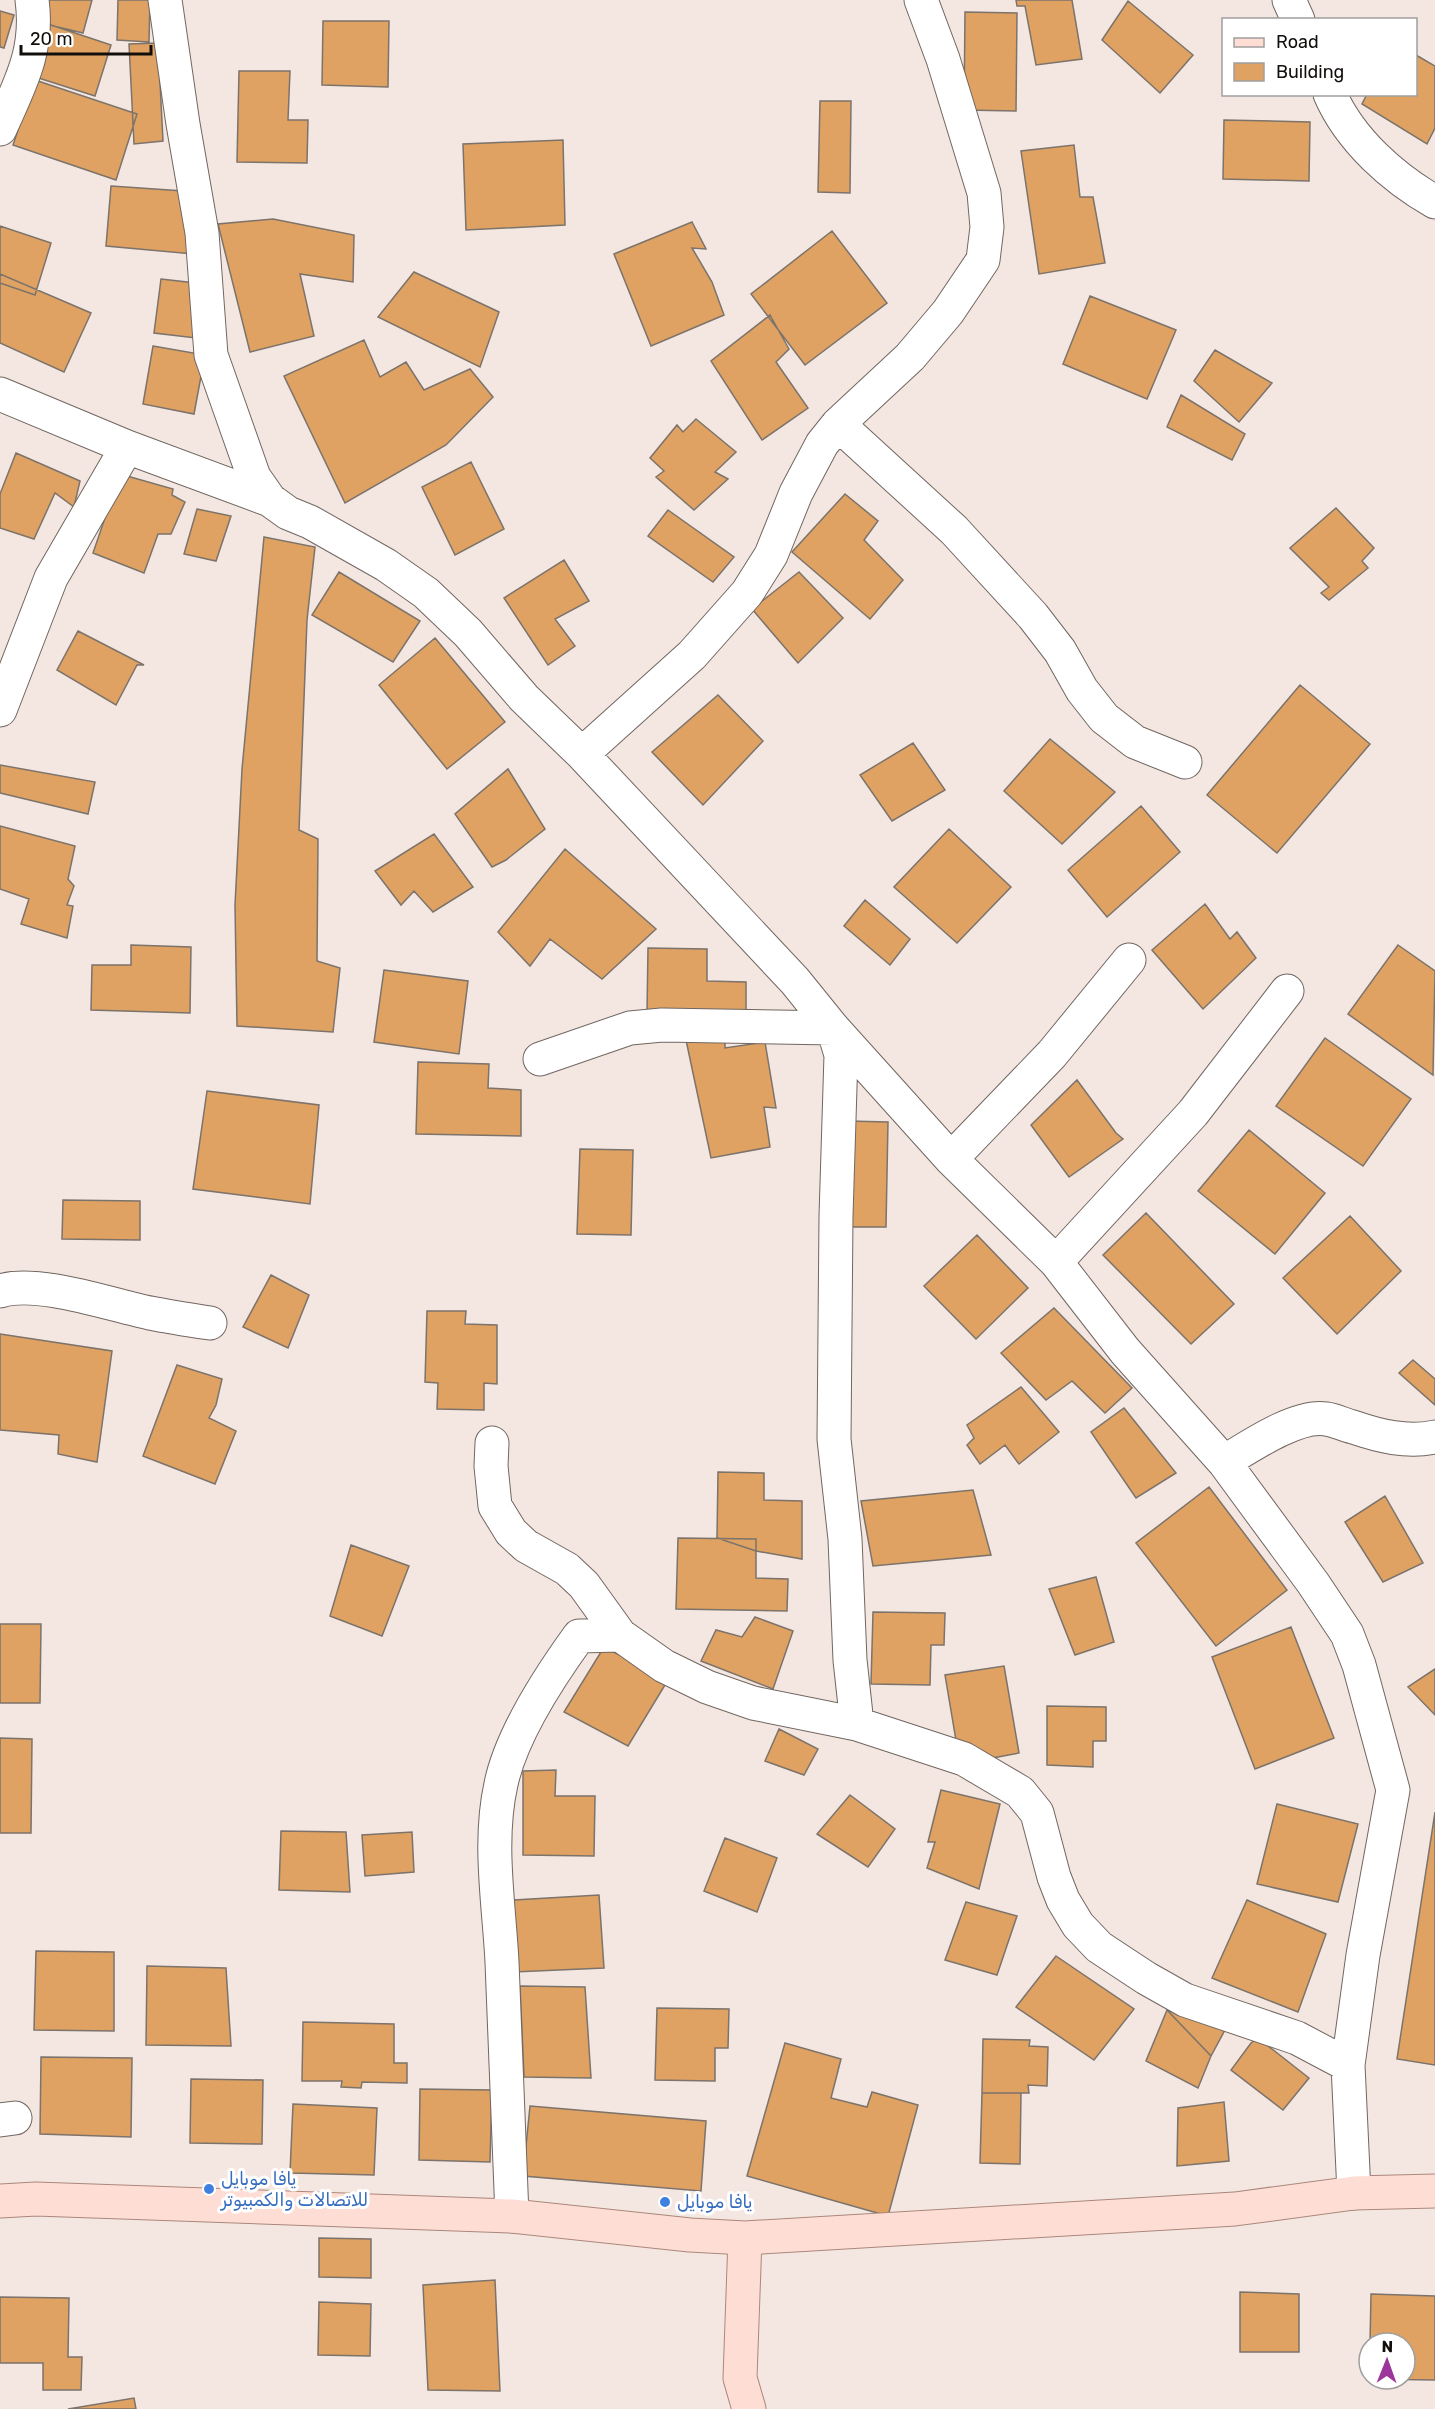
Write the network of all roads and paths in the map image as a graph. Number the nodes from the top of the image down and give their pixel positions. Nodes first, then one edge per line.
1 (32, 0) edge
2 (165, 0) edge
3 (921, 0) edge
4 (1289, 0) edge
5 (1297, 18) edge
6 (1331, 96) edge
7 (0, 129) edge
8 (1435, 202) edge
9 (0, 394) edge
10 (838, 424) junction
11 (127, 447) junction
12 (270, 500) junction
13 (0, 710) edge
14 (582, 754) junction
15 (1185, 762) dead end
16 (1129, 960) dead end
17 (1287, 991) dead end
18 (833, 1028) junction
19 (540, 1059) dead end
20 (951, 1160) junction
21 (1056, 1262) junction
22 (0, 1291) edge
23 (210, 1323) dead end
24 (1435, 1437) edge
25 (492, 1443) dead end
26 (1224, 1462) junction
27 (620, 1635) junction
28 (857, 1724) junction
29 (1348, 2065) junction
30 (1435, 2191) edge
31 (1354, 2193) junction
32 (0, 2201) edge
33 (512, 2216) junction
34 (745, 2238) junction
35 (749, 2409) edge

1 - 7 street
2 - 12 street
3 - 10 street
4 - 5 street
6 - 8 street
9 - 11 street
10 - 14 street
10 - 15 street
11 - 12 street
11 - 13 street
12 - 14 street
14 - 18 street
16 - 20 street
17 - 21 street
18 - 19 street
18 - 20 street
18 - 28 street
20 - 21 street
21 - 26 street
22 - 23 street
24 - 26 street
25 - 27 street
26 - 29 street
27 - 28 street
27 - 33 street
28 - 29 street
29 - 31 street
30 - 31 main road
31 - 34 main road
32 - 33 main road
33 - 34 main road
34 - 35 main road

